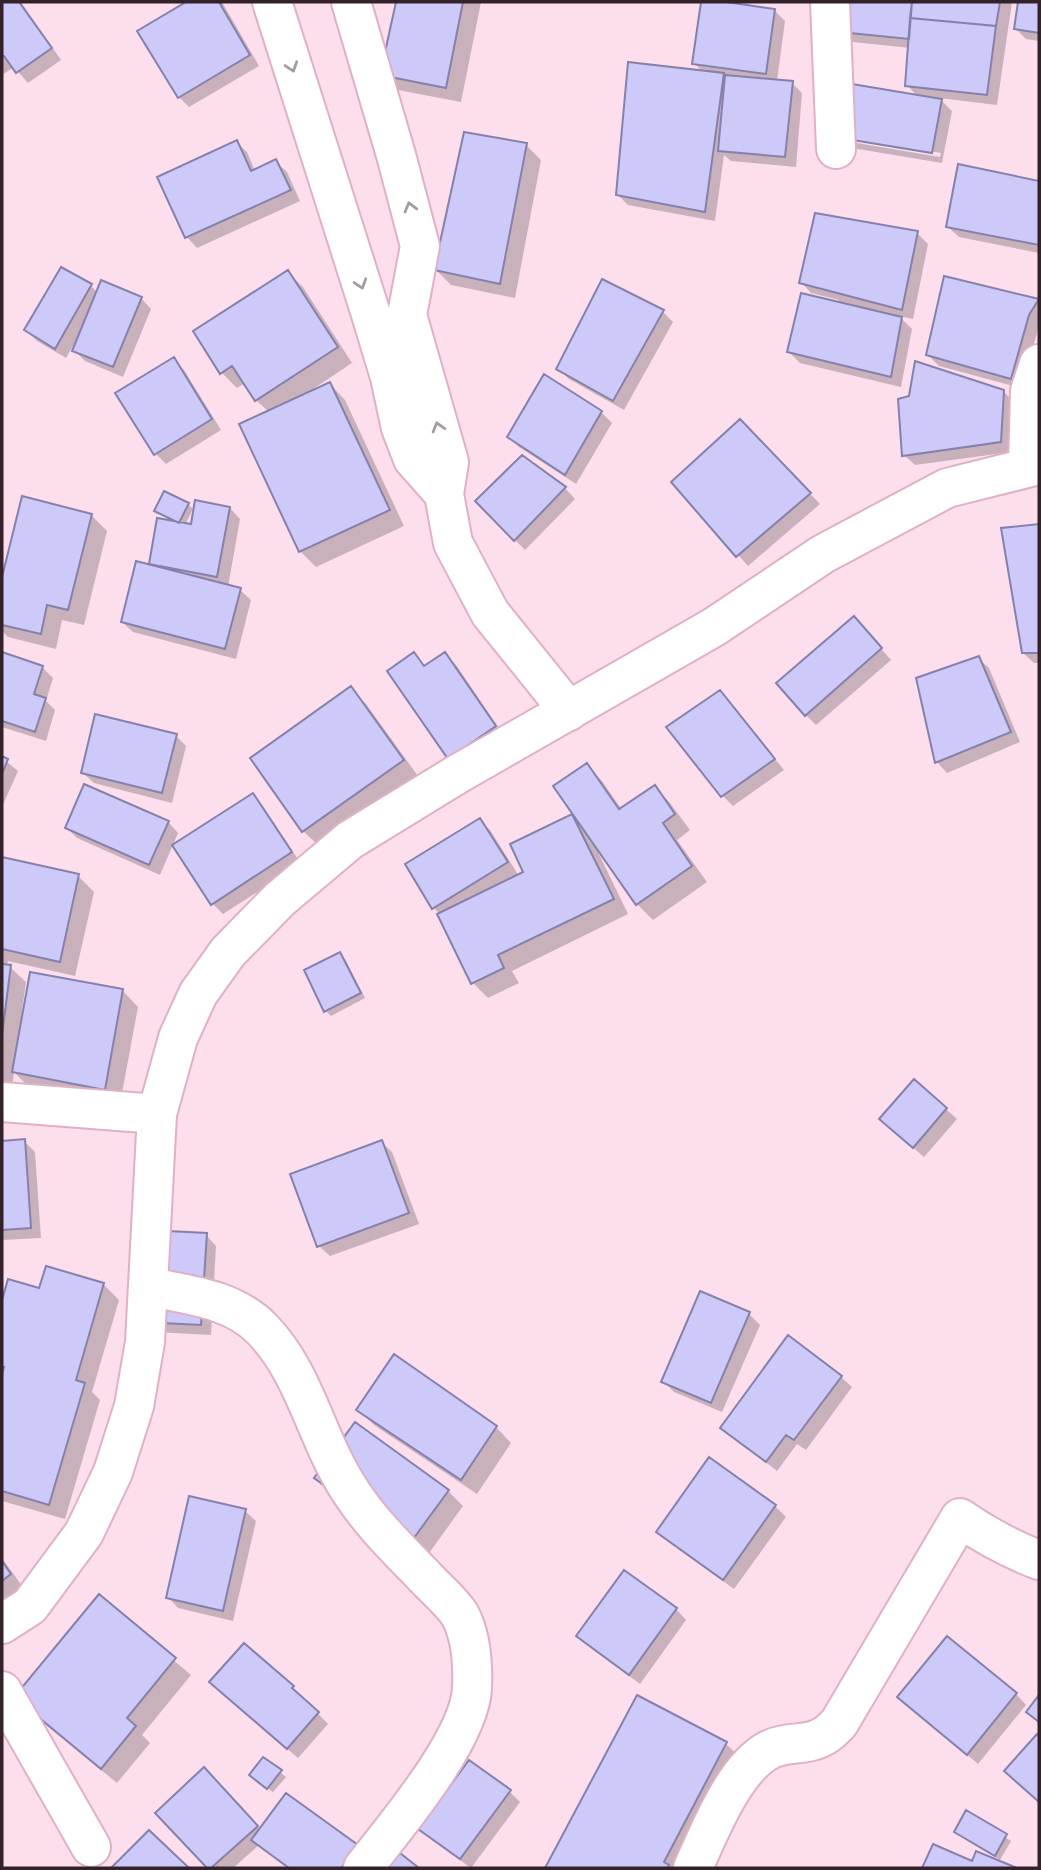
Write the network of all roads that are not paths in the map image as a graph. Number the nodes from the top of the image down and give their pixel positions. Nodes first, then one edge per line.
1 (272, 2) edge
2 (351, 2) edge
3 (830, 2) edge
4 (836, 149) dead end
5 (1039, 364) edge
6 (1034, 466) edge
7 (444, 494) junction
8 (569, 711) junction
9 (2, 1102) edge
10 (157, 1114) junction
11 (150, 1287) junction
12 (1039, 1560) edge
13 (2, 1624) edge
14 (2, 1691) edge
15 (91, 1847) dead end
16 (363, 1868) edge
17 (693, 1868) edge

1 -> 7 street
7 -> 2 street
3 - 4 street
5 - 6 street
6 - 8 street
7 - 8 street
8 - 10 street
9 - 10 street
10 - 11 street
11 - 13 street
11 - 16 street
12 - 17 street
14 - 15 street

